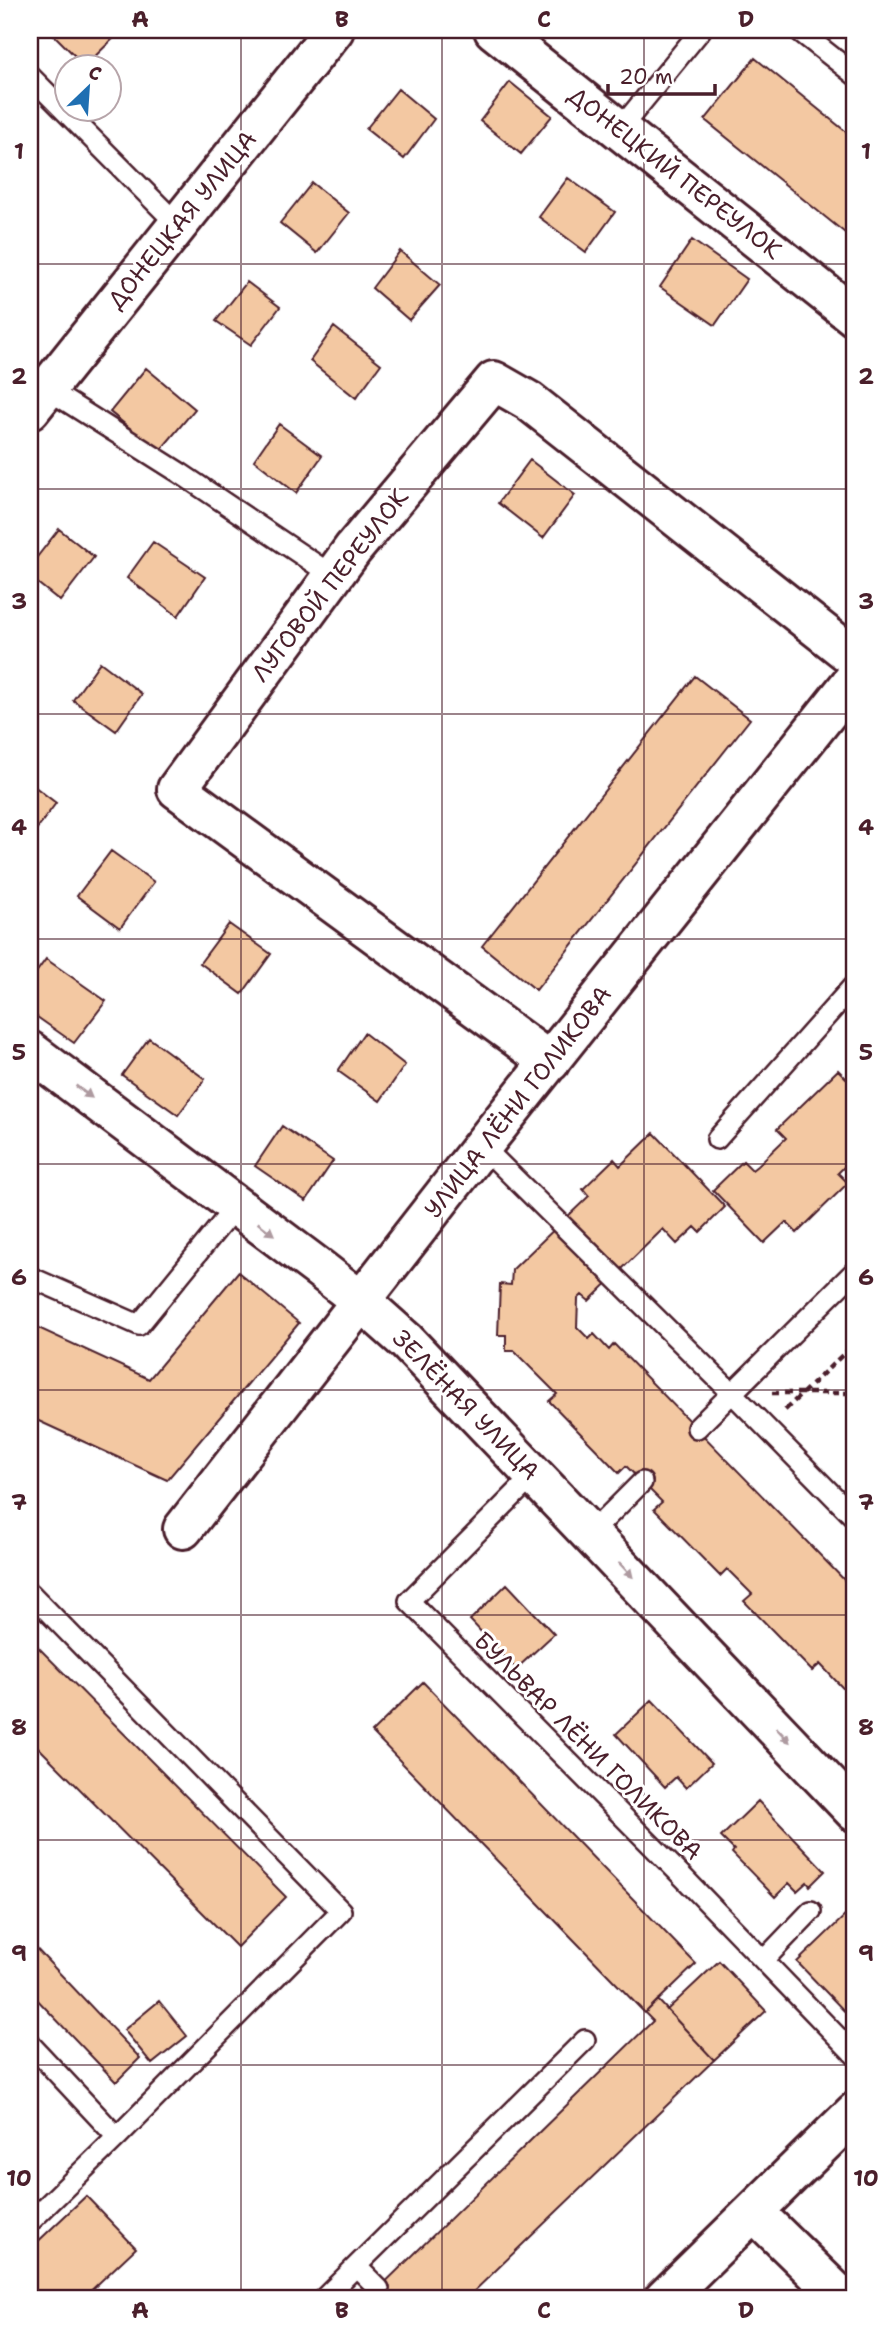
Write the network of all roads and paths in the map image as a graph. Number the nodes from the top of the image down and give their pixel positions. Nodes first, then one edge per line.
1 (334, 30) edge
2 (494, 30) edge
3 (701, 30) edge
4 (798, 30) edge
5 (855, 75) edge
6 (30, 76) edge
7 (620, 130) junction
8 (178, 225) junction
9 (855, 317) edge
10 (38, 400) edge
11 (333, 576) junction
12 (855, 658) edge
13 (855, 678) edge
14 (855, 984) edge
15 (30, 1051) edge
16 (550, 1062) junction
17 (717, 1139) dead end
18 (482, 1146) junction
19 (236, 1206) junction
20 (855, 1271) edge
21 (30, 1277) edge
22 (361, 1301) junction
23 (855, 1343) edge
24 (733, 1393) junction
25 (802, 1393) junction
26 (855, 1393) edge
27 (766, 1427) junction
28 (697, 1429) dead end
29 (535, 1475) junction
30 (642, 1482) dead end
31 (855, 1518) edge
32 (184, 1529) dead end
33 (591, 1533) junction
34 (30, 1593) edge
35 (855, 1812) edge
36 (811, 1911) dead end
37 (764, 1960) junction
38 (585, 2040) dead end
39 (30, 2044) edge
40 (855, 2055) edge
41 (855, 2112) edge
42 (117, 2137) junction
43 (754, 2212) junction
44 (30, 2222) edge
45 (357, 2267) junction
46 (379, 2289) dead end
47 (323, 2299) edge
48 (664, 2299) edge
49 (843, 2299) edge

1 - 8 street, ДОНЕЦКАЯ УЛИЦА
2 - 7 street, ДОНЕЦКИЙ ПЕРЕУЛОК
3 - 7 lane
4 - 5 lane
6 - 8 lane
7 - 9 street, ДОНЕЦКИЙ ПЕРЕУЛОК
8 - 10 street, ДОНЕЦКАЯ УЛИЦА
10 - 11 lane
11 - 12 street, ЛУГОВОЙ ПЕРЕУЛОК
11 - 16 street, ЛУГОВОЙ ПЕРЕУЛОК
13 - 16 street, УЛИЦА ЛЁНИ ГОЛИКОВА
14 - 17 lane
15 -> 19 street, ЗЕЛЁНАЯ УЛИЦА
16 - 18 street, УЛИЦА ЛЁНИ ГОЛИКОВА
18 - 22 street, УЛИЦА ЛЁНИ ГОЛИКОВА
18 - 24 lane
19 - 21 lane
19 -> 22 street, ЗЕЛЁНАЯ УЛИЦА
20 - 24 lane
22 - 29 street, ЗЕЛЁНАЯ УЛИЦА
22 - 32 street, УЛИЦА ЛЁНИ ГОЛИКОВА
23 - 25 path
24 - 25 path
24 - 27 lane
24 - 28 lane
25 - 26 path
25 - 27 path
27 - 31 lane
29 - 33 street, ЗЕЛЁНАЯ УЛИЦА
29 - 37 lane, БУЛЬВАР ЛЁНИ ГОЛИКОВА
30 - 33 lane
33 -> 35 street, ЗЕЛЁНАЯ УЛИЦА
34 - 42 lane
36 - 37 lane
37 - 40 lane, БУЛЬВАР ЛЁНИ ГОЛИКОВА
38 - 45 lane
39 - 42 lane
41 - 43 street
42 - 44 lane
43 - 48 street
43 - 49 street
45 - 46 lane
45 - 47 lane

